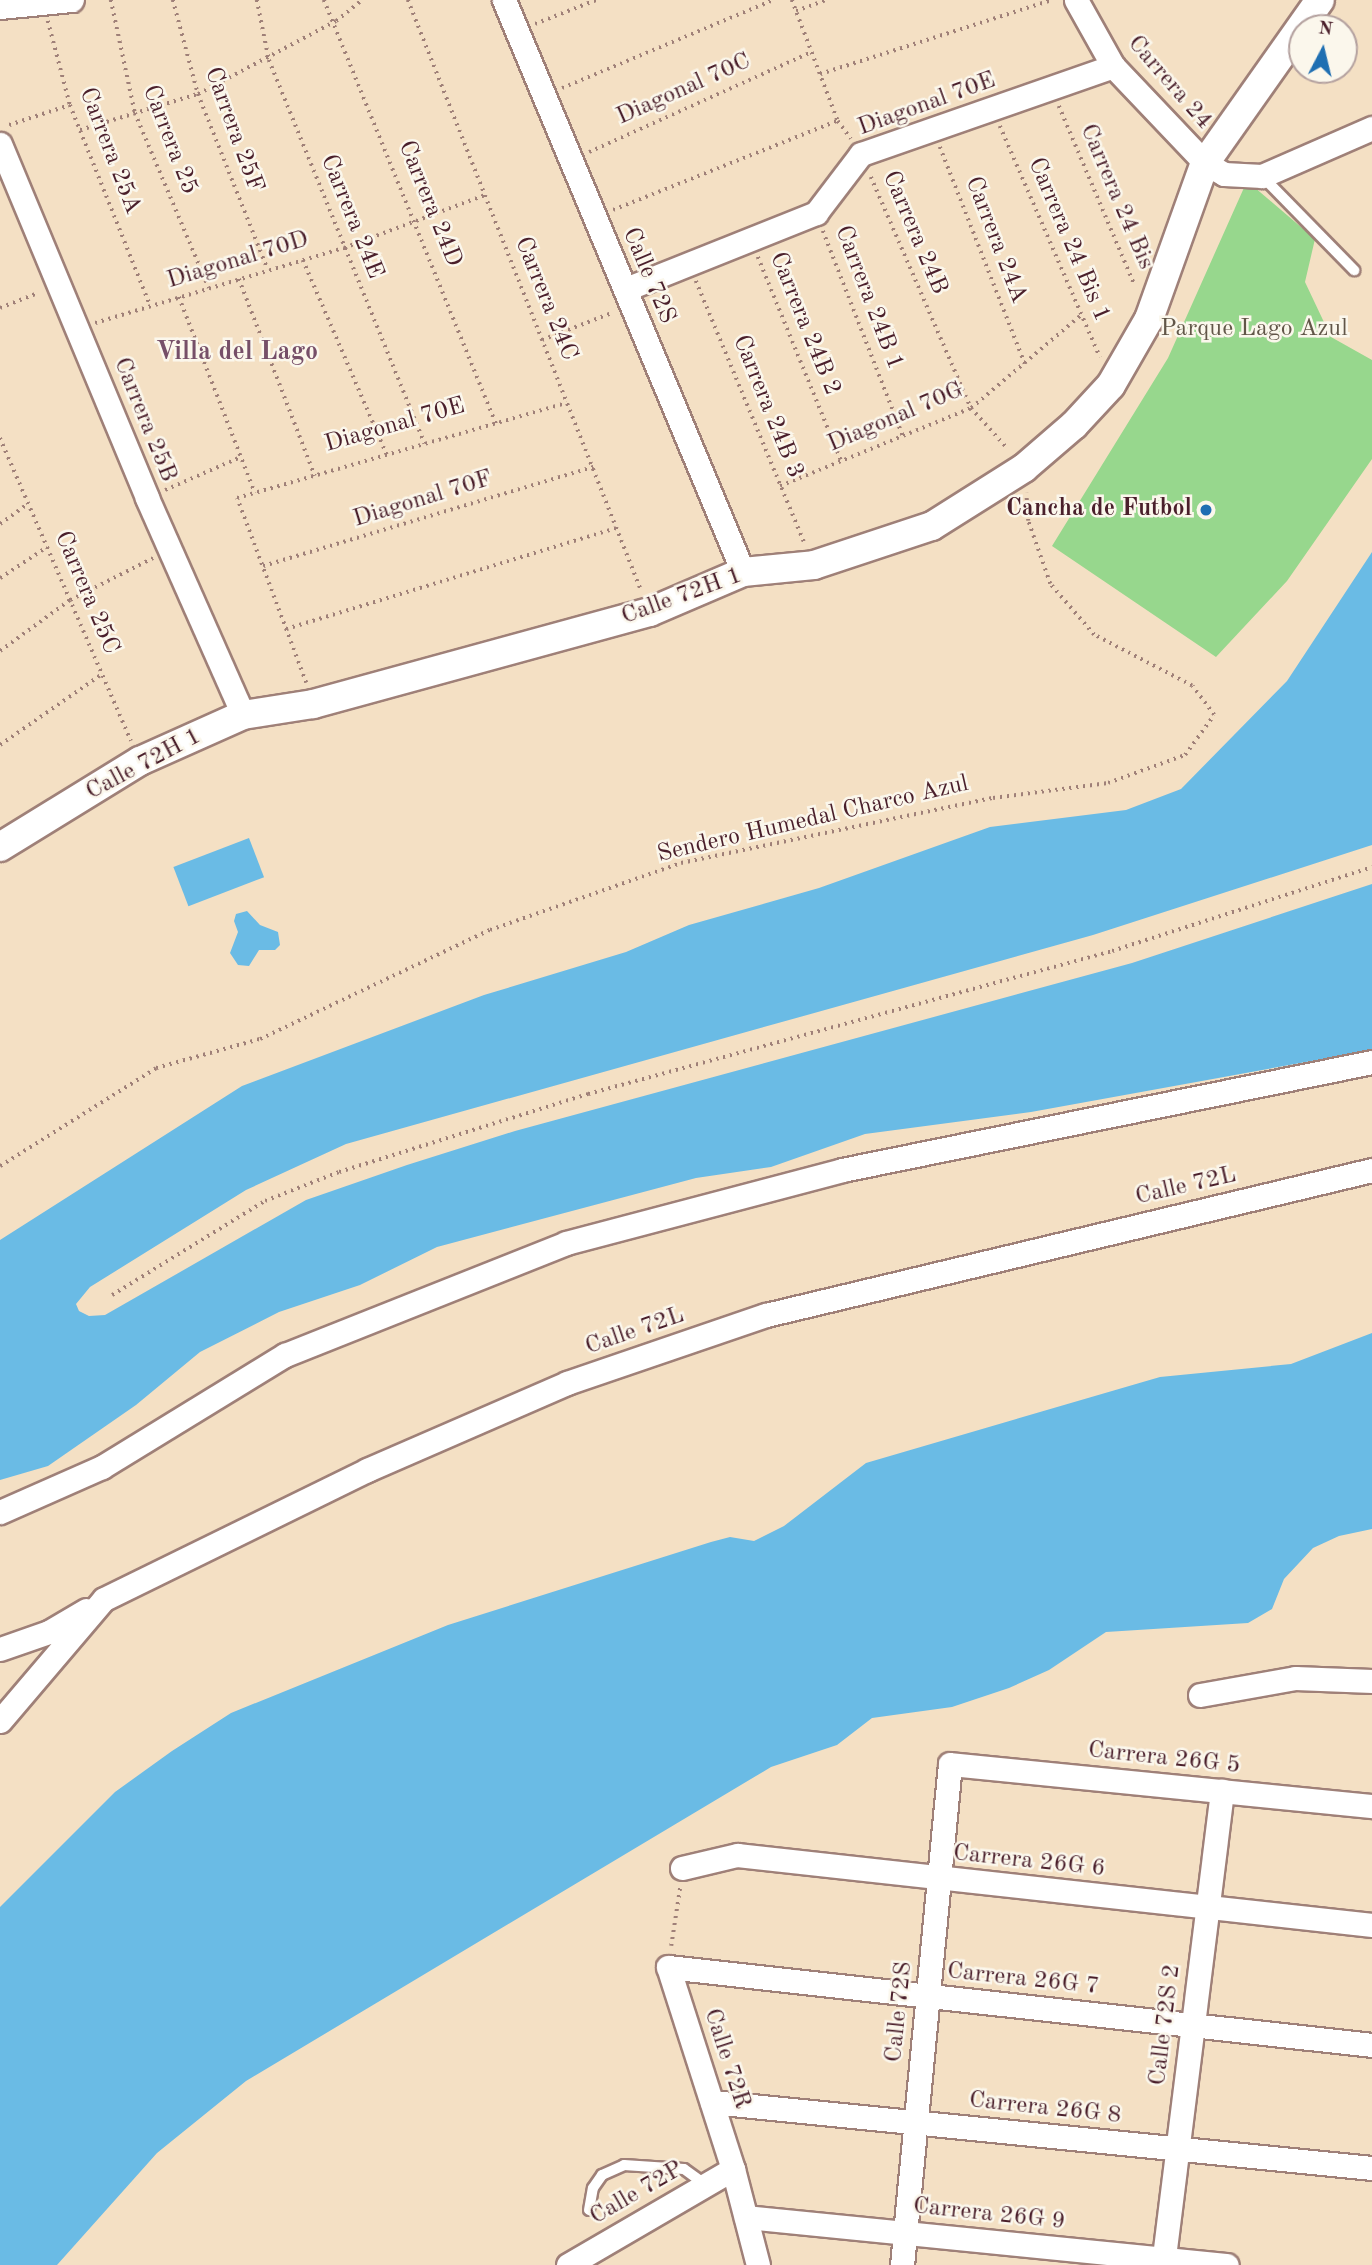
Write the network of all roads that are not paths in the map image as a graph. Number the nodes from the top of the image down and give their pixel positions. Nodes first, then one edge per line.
1 (72, 0) edge
2 (504, 0) edge
3 (1076, 0) edge
4 (1308, 6) edge
5 (0, 7) edge
6 (1113, 66) junction
7 (1369, 134) edge
8 (0, 144) edge
9 (1205, 163) junction
10 (1262, 176) junction
11 (1354, 270) dead end
12 (629, 297) junction
13 (743, 572) junction
14 (243, 715) junction
15 (0, 847) edge
16 (1372, 1062) edge
17 (1372, 1170) edge
18 (0, 1512) edge
19 (104, 1599) junction
20 (0, 1649) edge
21 (1372, 1681) edge
22 (1200, 1695) dead end
23 (0, 1719) edge
24 (950, 1764) joint
25 (1222, 1791) junction
26 (1372, 1807) edge
27 (682, 1868) road end
28 (939, 1879) junction
29 (1208, 1908) junction
30 (1372, 1925) edge
31 (668, 1967) joint
32 (928, 1996) junction
33 (1192, 2025) junction
34 (1372, 2045) edge
35 (712, 2102) junction
36 (916, 2122) junction
37 (1177, 2148) junction
38 (1372, 2168) edge
39 (733, 2169) junction
40 (706, 2185) junction
41 (589, 2210) dead end
42 (746, 2217) junction
43 (905, 2233) junction
44 (1164, 2262) edge
45 (568, 2265) edge
46 (758, 2265) edge
47 (902, 2265) edge
48 (1227, 2265) edge

1 - 5 street
2 - 12 street, Calle 72S
3 - 6 street, Carrera 24
4 - 9 street, Calle 72H 1
6 - 9 street, Carrera 24
6 - 12 street, Diagonal 70E
7 - 10 street
8 - 14 street, Carrera 25B
9 - 10 street
9 - 13 street, Calle 72H 1
10 - 11 lane
12 - 13 street, Calle 72S
13 - 14 street, Calle 72H 1
14 - 15 street, Calle 72H 1
16 - 18 street
17 - 19 street, Calle 72L
19 - 20 street
19 - 23 street, Calle 72L
21 - 22 street
24 - 25 street, Carrera 26G 5
24 - 28 street, Calle 72S
25 - 26 street, Carrera 26G 5
25 - 29 street, Calle 72S 2
27 - 28 street, Carrera 26G 6
28 - 29 street, Carrera 26G 6
28 - 32 street, Calle 72S
29 - 30 street, Carrera 26G 6
29 - 33 street, Calle 72S 2
31 - 32 street, Carrera 26G 7
31 - 35 street, Calle 72R
32 - 33 street, Carrera 26G 7
32 - 36 street, Calle 72S
33 - 34 street, Carrera 26G 7
33 - 37 street, Calle 72S 2
35 - 36 street, Carrera 26G 8
35 - 39 street, Calle 72R
36 - 37 street, Carrera 26G 8
36 - 43 street, Calle 72S
37 - 38 street, Carrera 26G 8
37 - 44 street, Calle 72S 2
39 - 40 street, Calle 72P
39 - 42 street, Calle 72R
40 - 41 lane
40 - 45 street, Calle 72P
42 - 43 street, Carrera 26G 9
42 - 46 street, Calle 72R
43 - 44 street, Carrera 26G 9
43 - 47 street, Calle 72S
44 - 48 street, Carrera 26G 9

